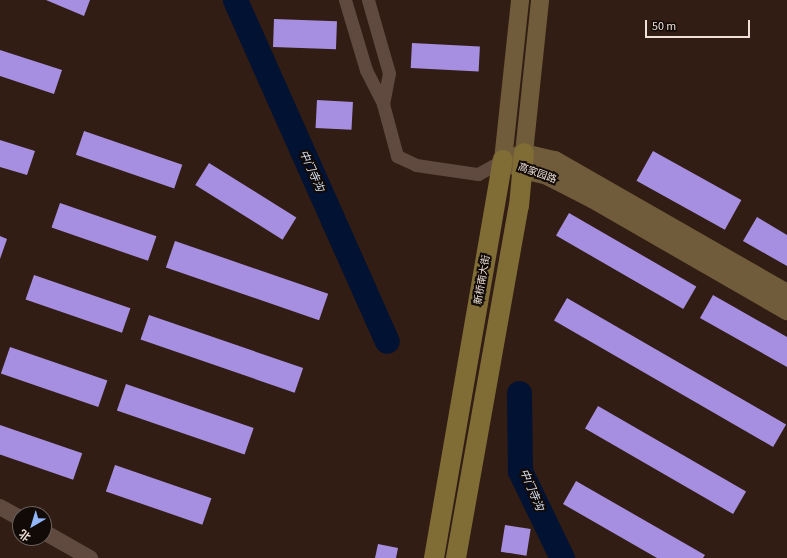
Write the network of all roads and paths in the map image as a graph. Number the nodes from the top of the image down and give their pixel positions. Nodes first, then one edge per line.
1 (345, 0) edge
2 (368, 0) edge
3 (520, 0) edge
4 (540, 0) edge
5 (384, 104) junction
6 (503, 160) junction
7 (523, 162) junction
8 (787, 293) edge
9 (787, 311) edge
10 (0, 507) edge
11 (12, 514) edge
12 (52, 537) edge
13 (90, 558) edge
14 (434, 558) edge
15 (456, 558) edge

1 - 5 street
2 - 5 street
3 - 6 main road, 新桥南大街
4 - 7 main road
5 - 6 street
6 - 7 main road, 高家园路
6 - 14 main road, 新桥南大街
7 - 8 main road, 高家园路
7 - 9 main road, 高家园路
7 - 15 main road
10 - 11 street
12 - 13 street

